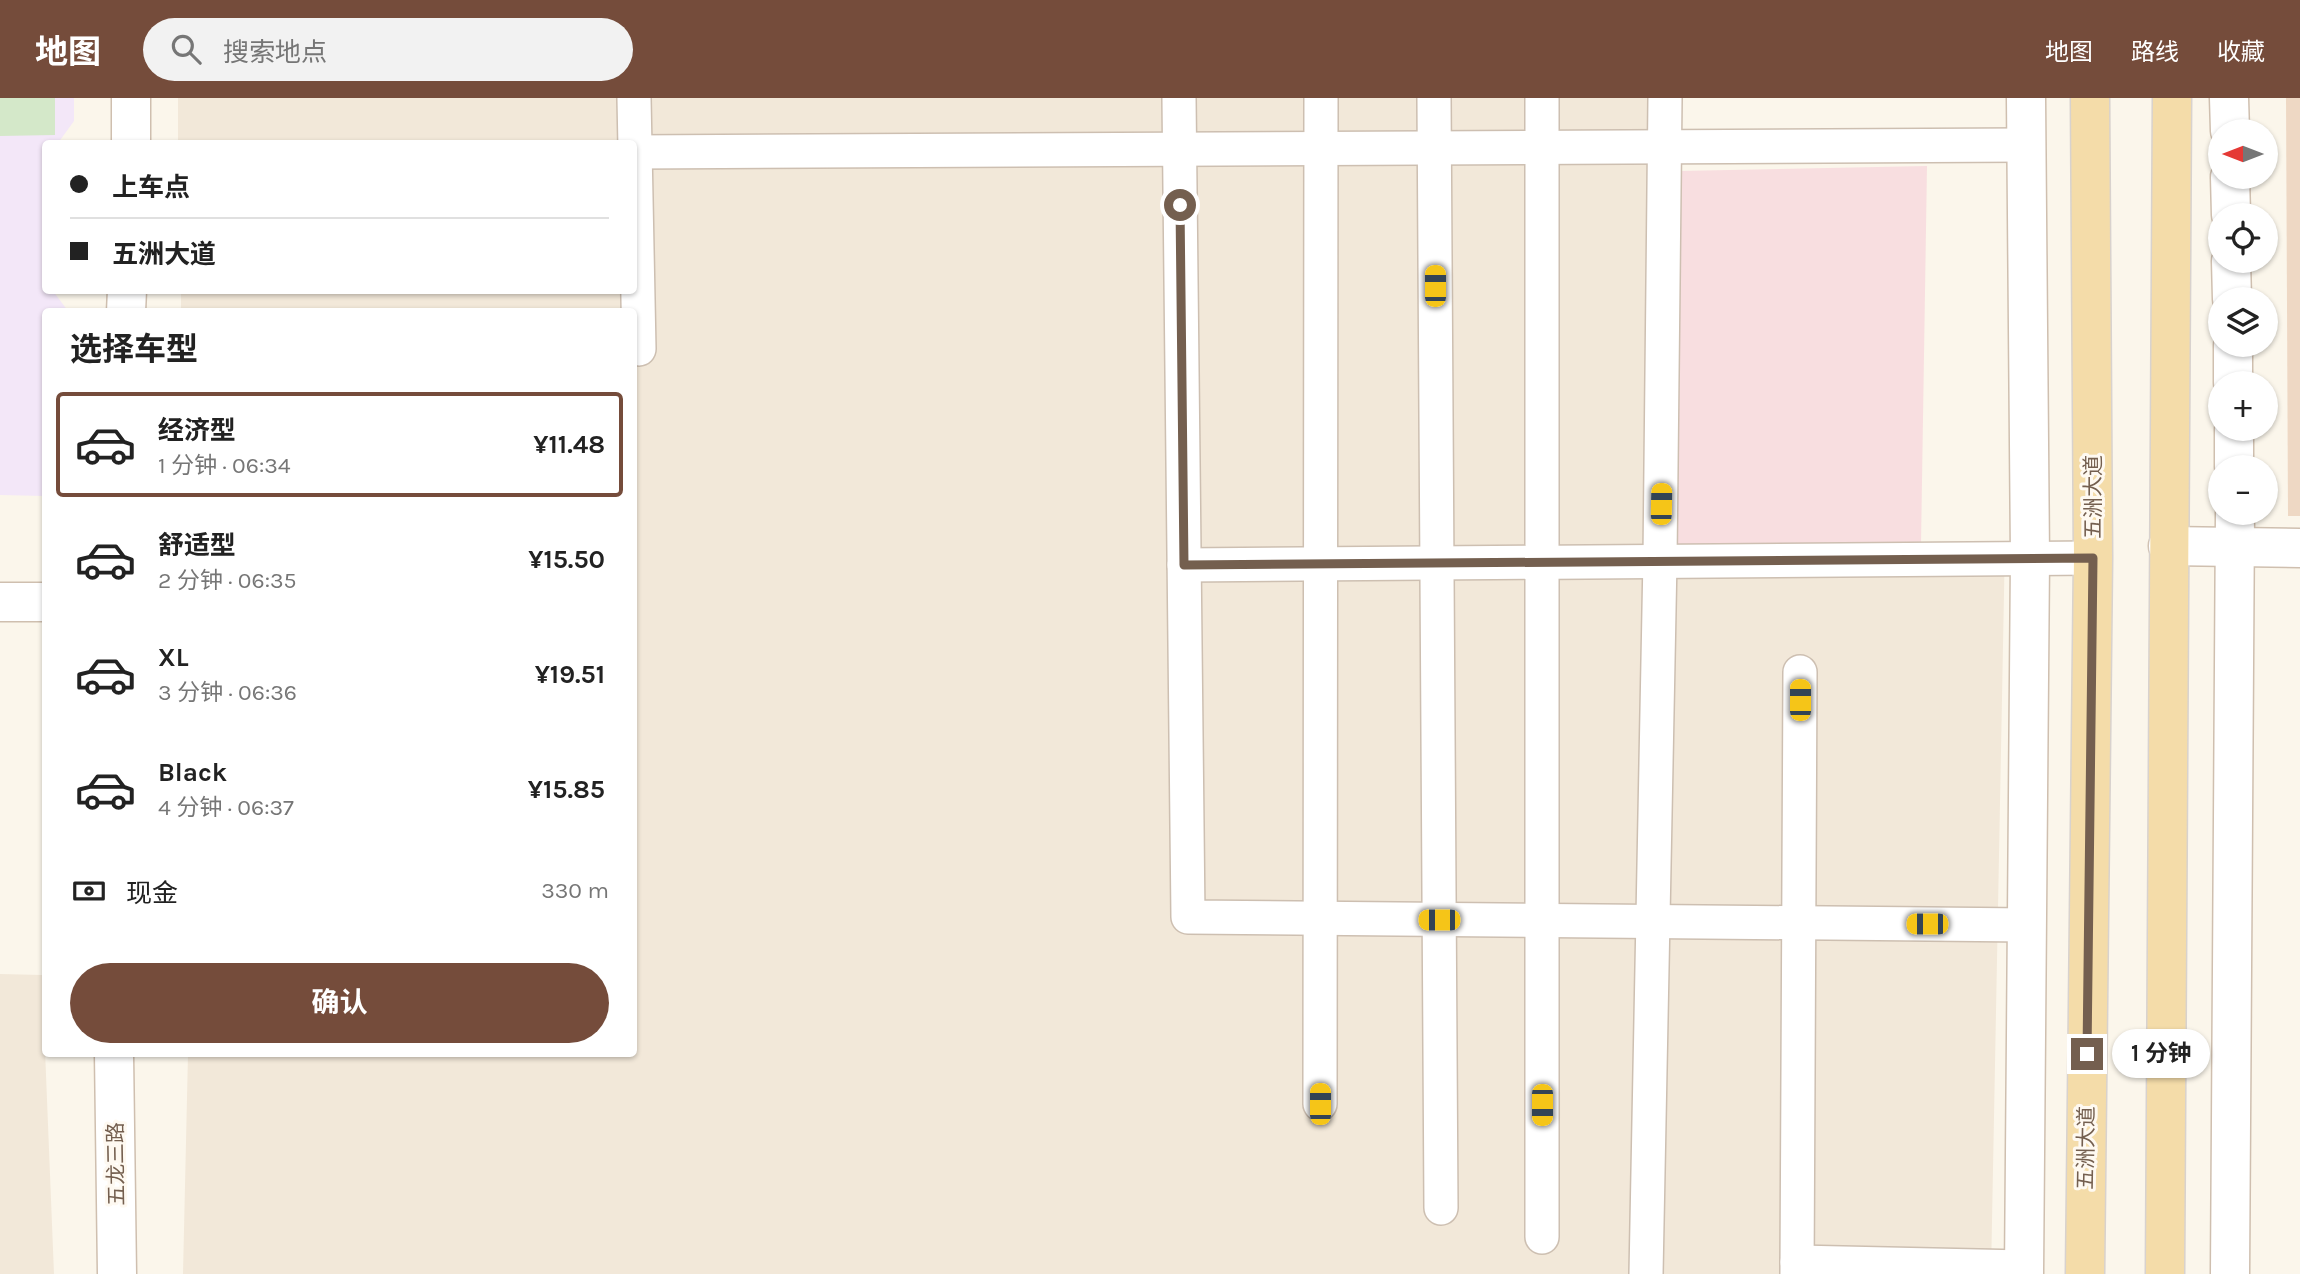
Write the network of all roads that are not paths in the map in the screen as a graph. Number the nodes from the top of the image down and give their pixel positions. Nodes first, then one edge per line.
1 (131, 98) edge
2 (634, 98) edge
3 (1179, 98) edge
4 (1321, 98) edge
5 (1434, 98) edge
6 (1542, 98) edge
7 (1665, 98) edge
8 (2026, 98) edge
9 (2090, 98) edge
10 (2172, 98) edge
11 (2229, 98) edge
12 (2230, 119) edge
13 (131, 140) edge
14 (634, 140) edge
15 (2026, 145) junction
16 (1665, 147) junction
17 (1434, 148) junction
18 (1542, 148) junction
19 (1180, 149) junction
20 (1321, 149) junction
21 (637, 152) edge
22 (637, 270) edge
23 (639, 349) dead end
24 (2235, 529) edge
25 (2168, 546) junction
26 (2300, 548) edge
27 (2030, 558) junction
28 (2093, 558) junction
29 (1660, 559) junction
30 (1542, 561) junction
31 (1437, 562) junction
32 (1320, 563) junction
33 (1184, 565) junction
34 (0, 602) edge
35 (42, 603) edge
36 (1800, 672) dead end
37 (1320, 919) junction
38 (1439, 920) junction
39 (1542, 921) junction
40 (1651, 921) junction
41 (1800, 923) junction
42 (2028, 925) junction
43 (114, 1057) edge
44 (1320, 1104) dead end
45 (1441, 1208) dead end
46 (1542, 1237) dead end
47 (1797, 1268) edge
48 (2024, 1270) edge
49 (117, 1274) edge
50 (1646, 1274) edge
51 (2085, 1274) edge
52 (2165, 1274) edge
53 (2230, 1274) edge

1 - 13 street
2 - 14 street
3 - 19 street
4 - 20 street
5 - 17 street
6 - 18 street
7 - 16 street
8 - 15 street
9 - 28 main road, 五洲大道
10 - 25 main road
11 - 12 street
15 - 16 street
15 - 27 street
16 - 18 street
16 - 29 street
17 - 18 street
17 - 20 street
17 - 31 street
18 - 30 street
19 - 20 street
19 - 21 street
19 - 33 street
20 - 32 street
22 - 23 street
24 - 25 street
24 - 26 street
24 - 53 street
25 - 52 main road
27 - 28 street
27 - 29 street
27 - 42 street
28 - 51 main road, 五洲大道
29 - 30 street
29 - 40 street
30 - 31 street
30 - 39 street
31 - 32 street
31 - 38 street
32 - 33 street
32 - 37 street
33 - 37 street
34 - 35 street
36 - 41 street
37 - 38 street
37 - 44 street
38 - 39 street
38 - 45 street
39 - 40 street
39 - 46 street
40 - 41 street
40 - 50 street
41 - 42 street
41 - 47 street
42 - 48 street
43 - 49 street, 五龙三路
47 - 48 street

